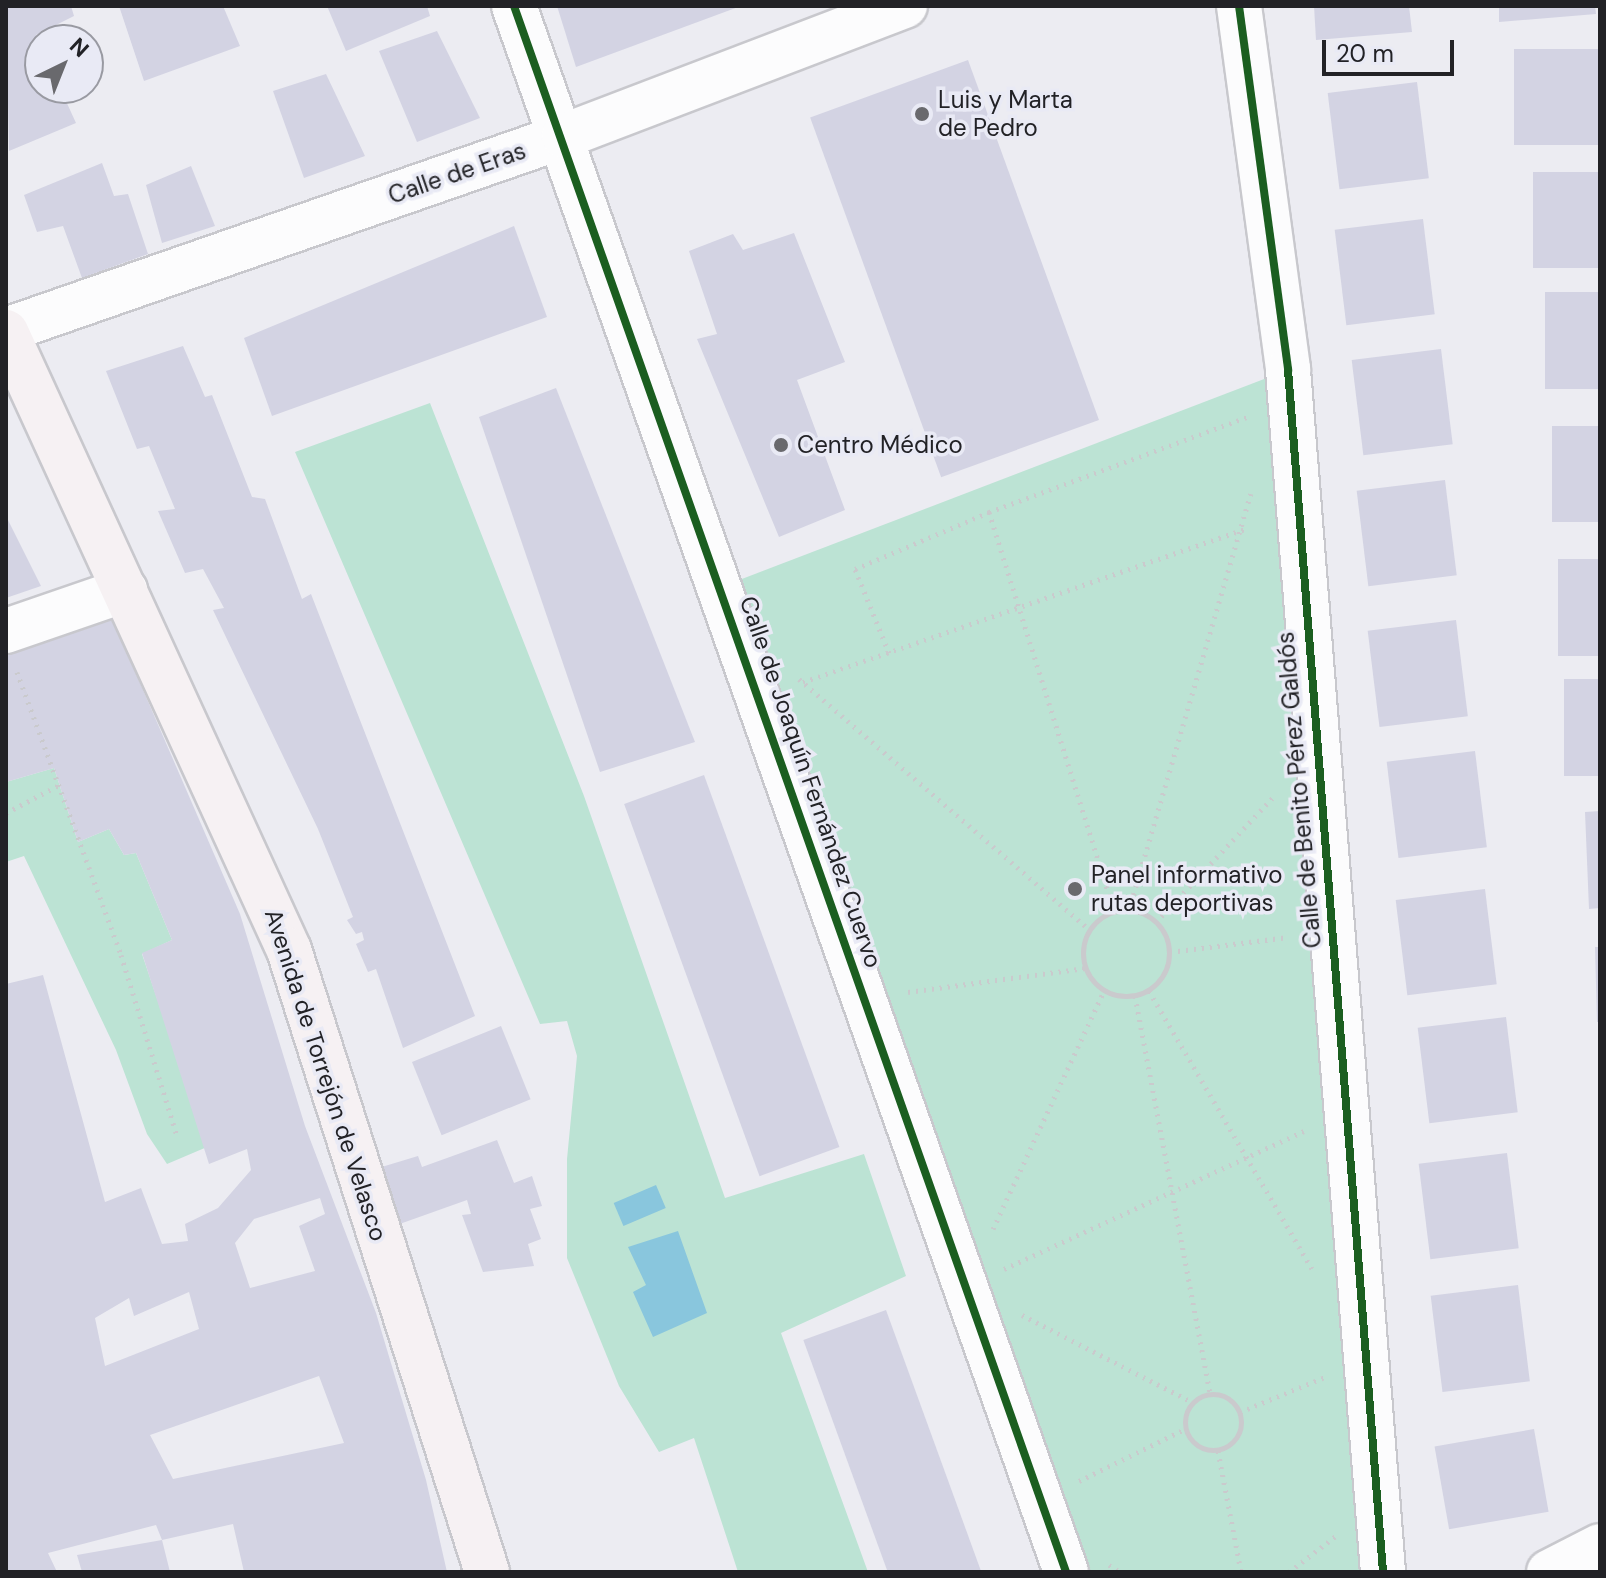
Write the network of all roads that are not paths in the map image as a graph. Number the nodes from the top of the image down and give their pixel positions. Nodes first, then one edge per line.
1 (514, 6) edge
2 (905, 6) edge
3 (1239, 6) edge
4 (564, 136) junction
5 (6, 331) edge
6 (125, 590) junction
7 (11, 650) edge
8 (1600, 1546) edge
9 (487, 1572) edge
10 (1066, 1572) edge
11 (1383, 1572) edge
12 (1549, 1572) edge

1 - 4 street, Calle de Joaquín Fernández Cuervo
2 - 4 street, Calle de Eras
3 - 11 street, Calle de Benito Pérez Galdós
4 - 5 street, Calle de Eras
4 - 10 street, Calle de Joaquín Fernández Cuervo
5 - 6 main road, Avenida de Torrejón de Velasco
6 - 7 street
6 - 9 main road, Avenida de Torrejón de Velasco
8 - 12 street

